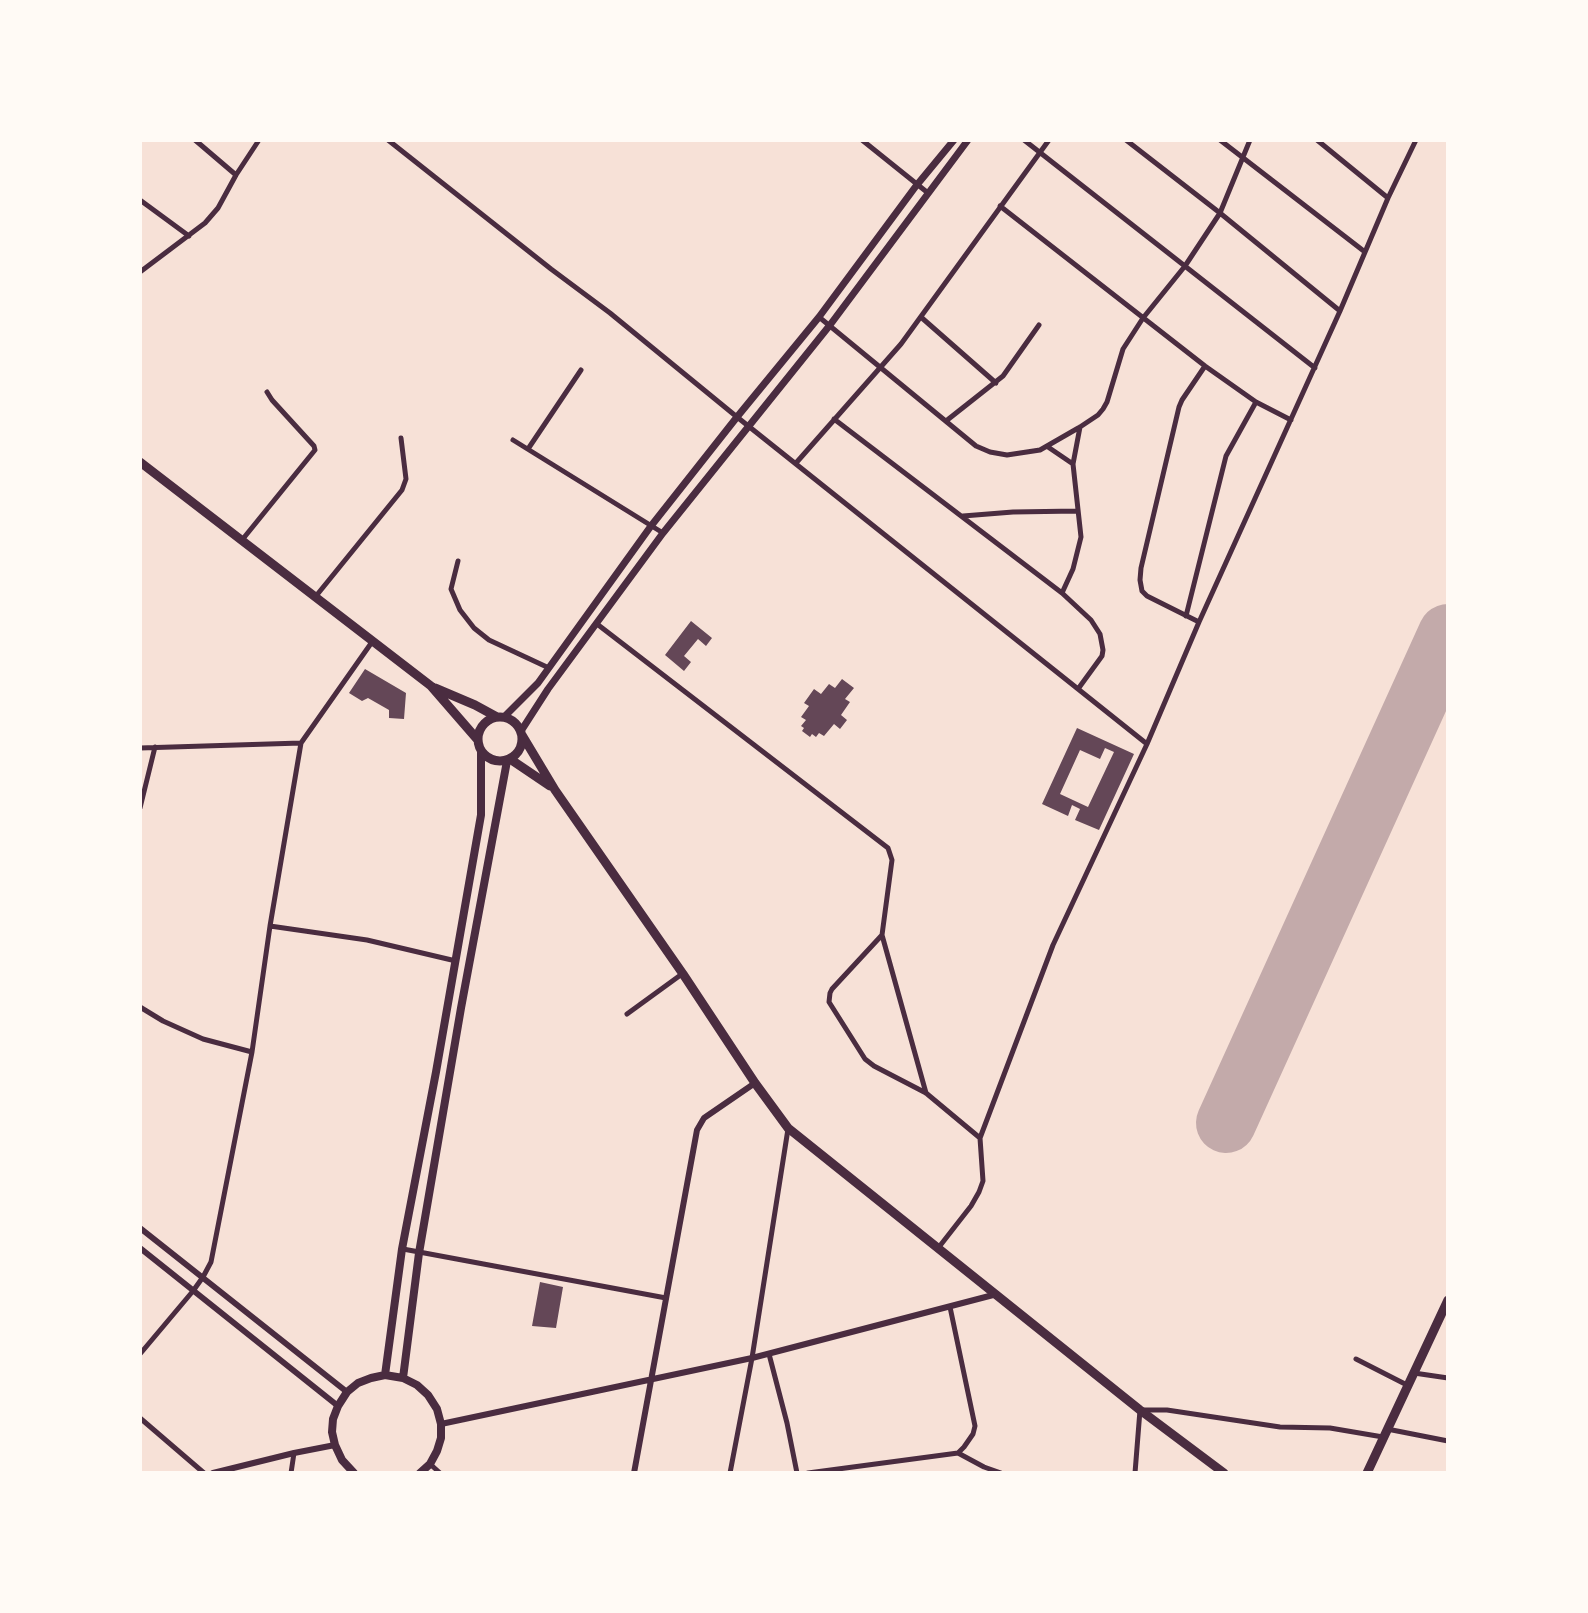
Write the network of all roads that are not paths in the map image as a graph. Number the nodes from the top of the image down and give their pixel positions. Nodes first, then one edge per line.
1 (195, 140) edge
2 (259, 140) edge
3 (388, 140) edge
4 (862, 140) edge
5 (876, 140) edge
6 (954, 140) edge
7 (968, 140) edge
8 (1024, 140) edge
9 (1049, 140) edge
10 (1126, 140) edge
11 (1220, 140) edge
12 (1250, 140) edge
13 (1317, 140) edge
14 (1416, 140) edge
15 (871, 147) junction
16 (1039, 152) junction
17 (1242, 158) junction
18 (236, 175) junction
19 (916, 186) junction
20 (928, 193) junction
21 (1388, 198) junction
22 (140, 200) edge
23 (1000, 206) junction
24 (1220, 213) junction
25 (189, 236) junction
26 (1365, 252) junction
27 (1185, 266) junction
28 (140, 272) edge
29 (1340, 311) junction
30 (819, 317) junction
31 (922, 318) junction
32 (1143, 318) junction
33 (830, 325) junction
34 (1039, 325) dead end
35 (1205, 366) junction
36 (880, 367) junction
37 (1315, 368) junction
38 (581, 370) dead end
39 (996, 383) junction
40 (267, 392) dead end
41 (1256, 402) junction
42 (737, 417) junction
43 (834, 419) junction
44 (1291, 420) junction
45 (946, 421) junction
46 (748, 425) junction
47 (1080, 427) junction
48 (401, 438) dead end
49 (513, 440) dead end
50 (1048, 447) junction
51 (528, 449) junction
52 (140, 462) edge
53 (796, 463) junction
54 (1073, 464) junction
55 (672, 502) junction
56 (682, 508) junction
57 (1077, 511) junction
58 (962, 516) junction
59 (651, 526) junction
60 (663, 533) junction
61 (242, 540) junction
62 (458, 561) dead end
63 (1062, 593) junction
64 (315, 596) junction
65 (1186, 616) junction
66 (1199, 622) junction
67 (597, 624) junction
68 (373, 641) junction
69 (550, 668) junction
70 (431, 686) junction
71 (1078, 689) junction
72 (500, 717) junction
73 (522, 733) junction
74 (477, 739) junction
75 (301, 743) junction
76 (1147, 744) junction
77 (155, 747) junction
78 (140, 748) edge
79 (481, 751) junction
80 (508, 760) junction
81 (555, 790) junction
82 (140, 808) edge
83 (270, 926) junction
84 (882, 935) junction
85 (456, 961) junction
86 (683, 974) junction
87 (140, 1007) edge
88 (627, 1014) dead end
89 (252, 1052) junction
90 (755, 1083) junction
91 (926, 1093) junction
92 (788, 1128) junction
93 (980, 1138) junction
94 (140, 1228) edge
95 (939, 1247) junction
96 (140, 1248) edge
97 (402, 1249) junction
98 (419, 1253) junction
99 (203, 1277) junction
100 (193, 1291) junction
101 (997, 1294) junction
102 (666, 1298) junction
103 (1447, 1306) edge
104 (950, 1307) junction
105 (140, 1354) edge
106 (769, 1354) junction
107 (752, 1358) junction
108 (1356, 1359) dead end
109 (1414, 1373) junction
110 (385, 1375) junction
111 (403, 1378) junction
112 (1448, 1378) edge
113 (651, 1379) junction
114 (1408, 1385) junction
115 (347, 1392) junction
116 (338, 1406) junction
117 (1140, 1410) junction
118 (140, 1418) edge
119 (441, 1424) junction
120 (1386, 1433) junction
121 (1448, 1441) edge
122 (335, 1445) junction
123 (294, 1453) junction
124 (958, 1453) junction
125 (430, 1464) junction
126 (204, 1473) edge
127 (214, 1473) edge
128 (291, 1473) edge
129 (354, 1473) edge
130 (420, 1473) edge
131 (440, 1473) edge
132 (634, 1473) edge
133 (730, 1473) edge
134 (797, 1473) edge
135 (808, 1473) edge
136 (1001, 1473) edge
137 (1135, 1473) edge
138 (1224, 1473) edge
139 (1367, 1473) edge

1 - 18 street
2 - 18 street
3 - 42 street
4 - 15 street
5 - 15 street
6 - 19 main road
7 - 20 main road
8 - 16 street
9 - 16 street
10 - 24 street
11 - 17 street
12 - 17 street
13 - 21 street
14 - 21 street
15 - 19 street
16 - 23 street
16 - 27 street
17 - 24 street
17 - 26 street
18 - 25 street
19 - 20 street
19 - 30 main road
20 - 33 main road
21 - 26 street
22 - 25 street
23 - 31 street
23 - 32 street
24 - 27 street
24 - 29 street
25 - 28 street
26 - 29 street
27 - 32 street
27 - 37 street
29 - 37 street
30 - 33 street
30 - 42 main road
31 - 36 street
31 - 39 street
32 - 35 street
32 - 47 street
33 - 36 street
33 - 46 main road
34 - 39 street
35 - 41 street
35 - 65 street
36 - 43 street
36 - 45 street
37 - 44 street
38 - 51 street
39 - 45 street
40 - 61 street
41 - 44 street
41 - 65 street
42 - 46 street
42 - 55 main road
43 - 53 street
43 - 58 street
44 - 66 street
45 - 50 street
46 - 53 street
46 - 56 main road
47 - 50 street
47 - 54 street
48 - 64 street
49 - 51 street
50 - 54 street
51 - 59 street
52 - 61 highway
53 - 71 street
54 - 57 street
55 - 56 main road
55 - 59 main road
56 - 60 main road
57 - 58 street
57 - 63 street
58 - 63 street
59 - 60 street
59 - 69 main road
60 - 67 main road
61 - 64 highway
62 - 69 street
63 - 71 street
64 - 68 highway
65 - 66 street
66 - 76 street
67 - 73 main road
67 - 84 street
68 - 70 highway
68 - 75 street
69 - 72 main road
70 - 72 highway
70 - 74 highway
71 - 76 street
72 - 73 highway
72 - 74 highway
73 - 80 highway
73 - 81 highway
74 - 79 highway
75 - 77 street
75 - 83 street
76 - 93 street
77 - 78 street
77 - 82 street
79 - 80 highway
79 - 85 main road
80 - 81 highway
80 - 98 main road
81 - 86 highway
83 - 85 street
83 - 89 street
84 - 91 street
84 - 91 street
85 - 97 main road
86 - 88 street
86 - 90 highway
87 - 89 street
89 - 99 street
90 - 92 highway
90 - 102 street
91 - 93 street
92 - 95 highway
92 - 107 street
93 - 95 street
94 - 99 street
95 - 101 highway
96 - 100 street
97 - 98 street
97 - 110 main road
98 - 102 street
98 - 111 main road
99 - 100 street
99 - 115 street
100 - 105 street
100 - 116 street
101 - 104 street
101 - 117 highway
102 - 113 street
103 - 109 highway
104 - 106 street
104 - 124 street
106 - 107 street
106 - 134 street
107 - 113 street
107 - 133 street
108 - 114 street
109 - 112 street
109 - 114 highway
110 - 111 main road
110 - 115 main road
111 - 119 main road
113 - 119 street
113 - 132 street
114 - 120 highway
115 - 116 main road
116 - 122 main road
117 - 120 street
117 - 137 street
117 - 138 highway
118 - 126 street
119 - 125 main road
120 - 121 street
120 - 139 highway
122 - 123 street
122 - 129 main road
123 - 127 street
123 - 128 street
124 - 135 street
124 - 136 street
125 - 130 main road
125 - 131 street

